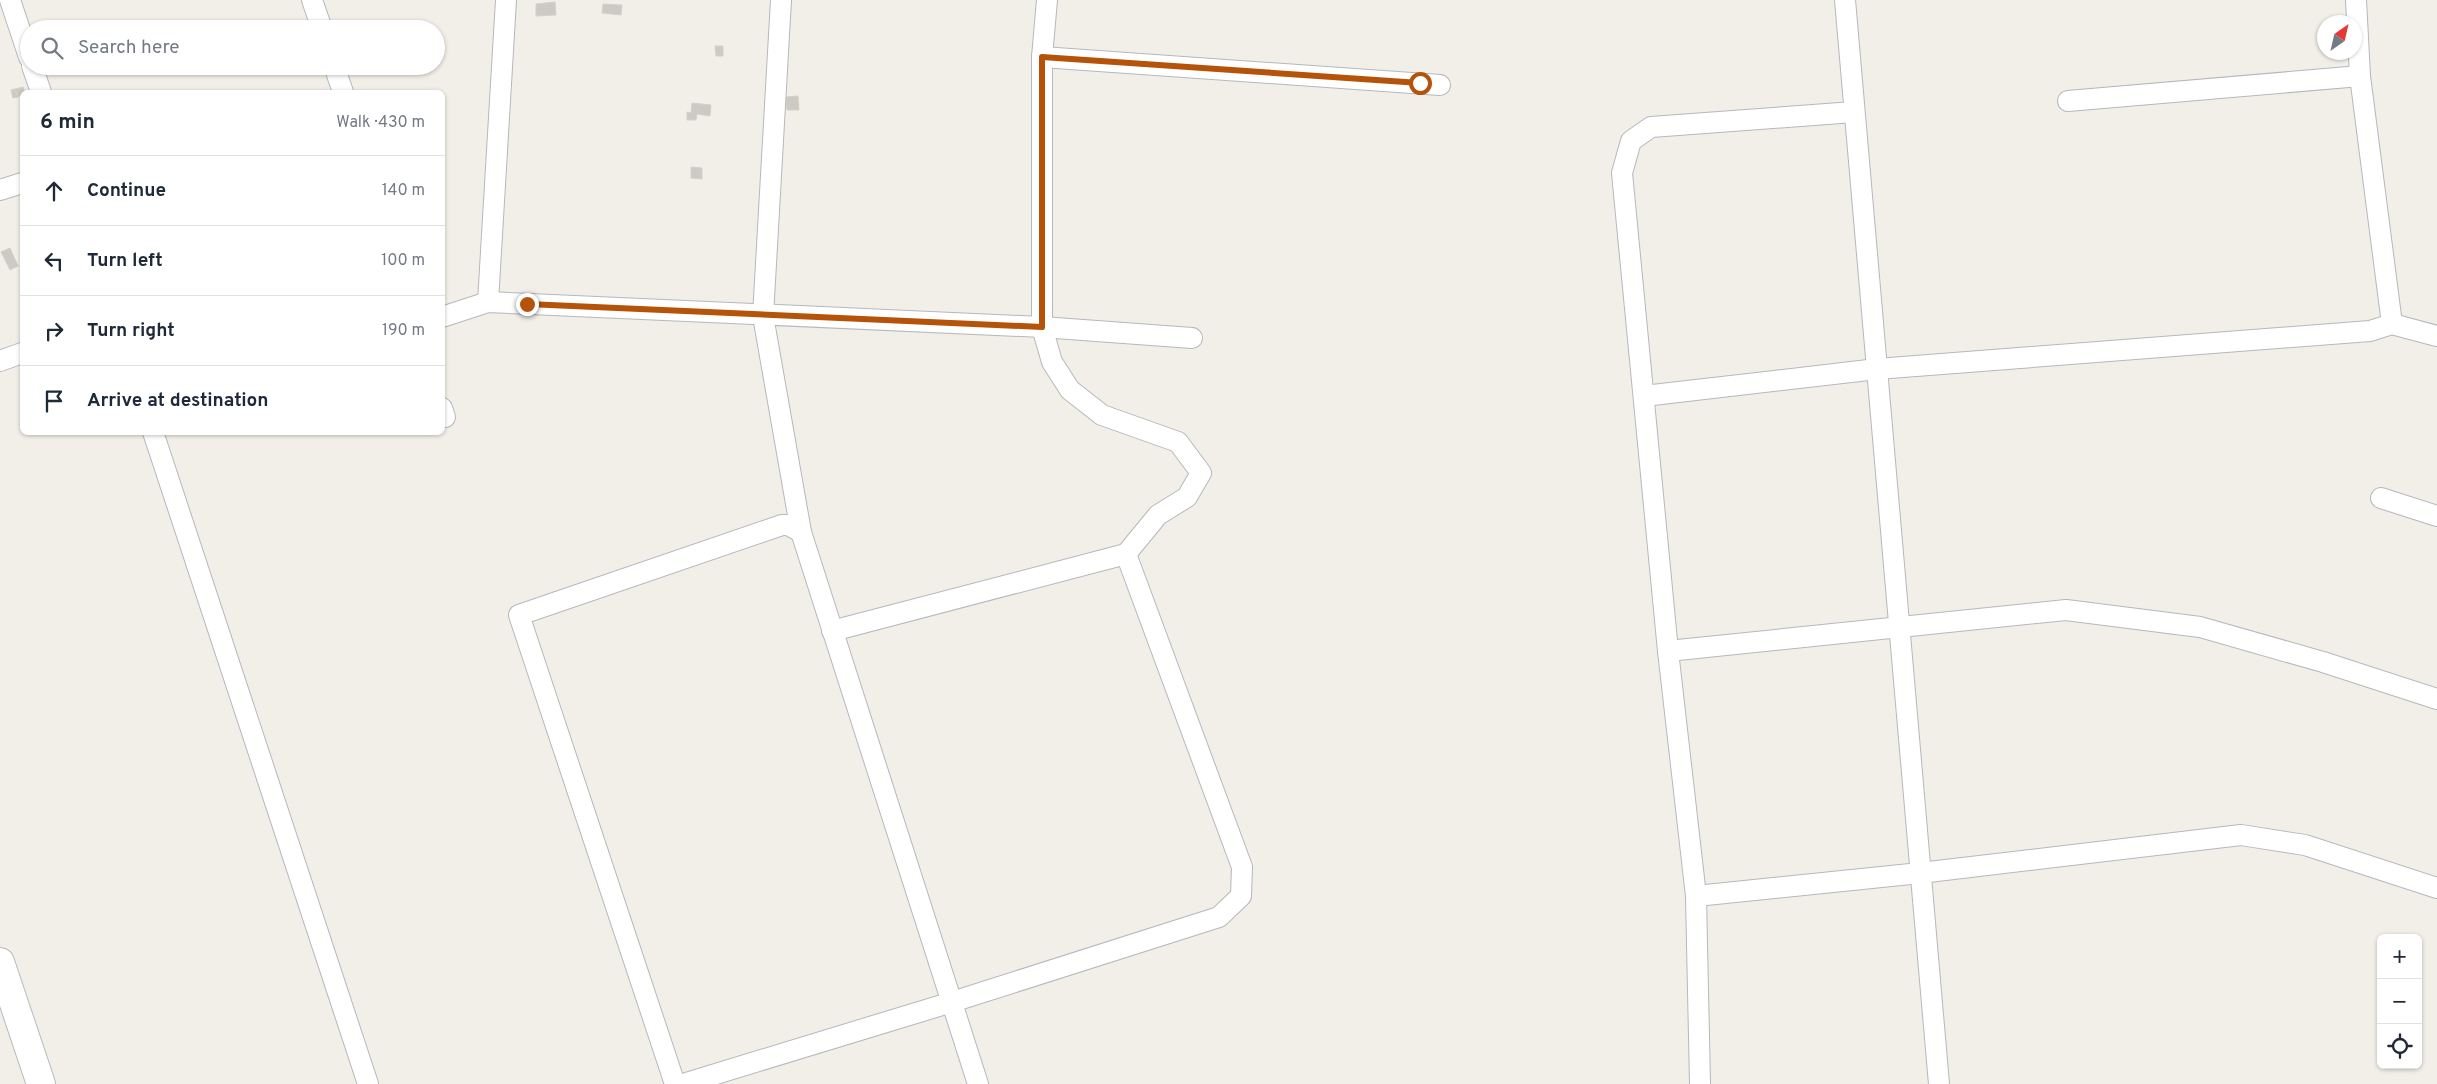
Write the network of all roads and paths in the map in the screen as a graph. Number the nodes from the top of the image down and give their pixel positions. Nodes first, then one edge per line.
1 (312, 0) edge
2 (506, 0) edge
3 (781, 0) edge
4 (1047, 0) edge
5 (1845, 0) edge
6 (2356, 0) edge
7 (8, 8) edge
8 (319, 20) edge
9 (20, 36) edge
10 (1042, 57) junction
11 (35, 75) edge
12 (337, 75) edge
13 (2360, 76) junction
14 (1440, 85) dead end
15 (40, 90) edge
16 (342, 90) edge
17 (2068, 101) dead end
18 (1854, 112) junction
19 (20, 184) edge
20 (0, 190) edge
21 (488, 302) junction
22 (445, 316) edge
23 (763, 316) junction
24 (2392, 324) junction
25 (1042, 327) junction
26 (2437, 336) edge
27 (1192, 338) dead end
28 (20, 354) edge
29 (0, 361) edge
30 (1876, 369) junction
31 (1644, 396) junction
32 (154, 435) edge
33 (2381, 498) dead end
34 (2437, 516) edge
35 (800, 532) junction
36 (1126, 554) junction
37 (1899, 627) junction
38 (832, 631) junction
39 (1668, 651) junction
40 (2437, 699) edge
41 (1920, 873) junction
42 (2437, 888) edge
43 (1696, 896) junction
44 (0, 962) edge
45 (952, 1002) junction
46 (41, 1084) edge
47 (368, 1084) edge
48 (675, 1084) edge
49 (683, 1084) edge
50 (978, 1084) edge
51 (1700, 1084) edge
52 (1939, 1084) edge

1 - 8 street
2 - 21 street
3 - 23 street
4 - 10 street
5 - 18 street
6 - 13 street
7 - 9 street
10 - 14 street
10 - 25 street
11 - 15 street
12 - 16 street
13 - 17 street
13 - 24 street
18 - 30 street
18 - 31 street
19 - 20 street
21 - 22 street
21 - 23 street
23 - 25 street
23 - 35 street
24 - 26 street
24 - 30 street
25 - 27 street
25 - 36 street
28 - 29 street
30 - 31 street
30 - 37 street
31 - 39 street
32 - 47 street
33 - 34 street
35 - 38 street
35 - 48 street
36 - 38 street
36 - 45 street
37 - 39 street
37 - 40 street
37 - 41 street
38 - 45 street
39 - 43 street
41 - 42 street
41 - 43 street
41 - 52 street
43 - 51 street
44 - 46 street
45 - 49 street
45 - 50 street

